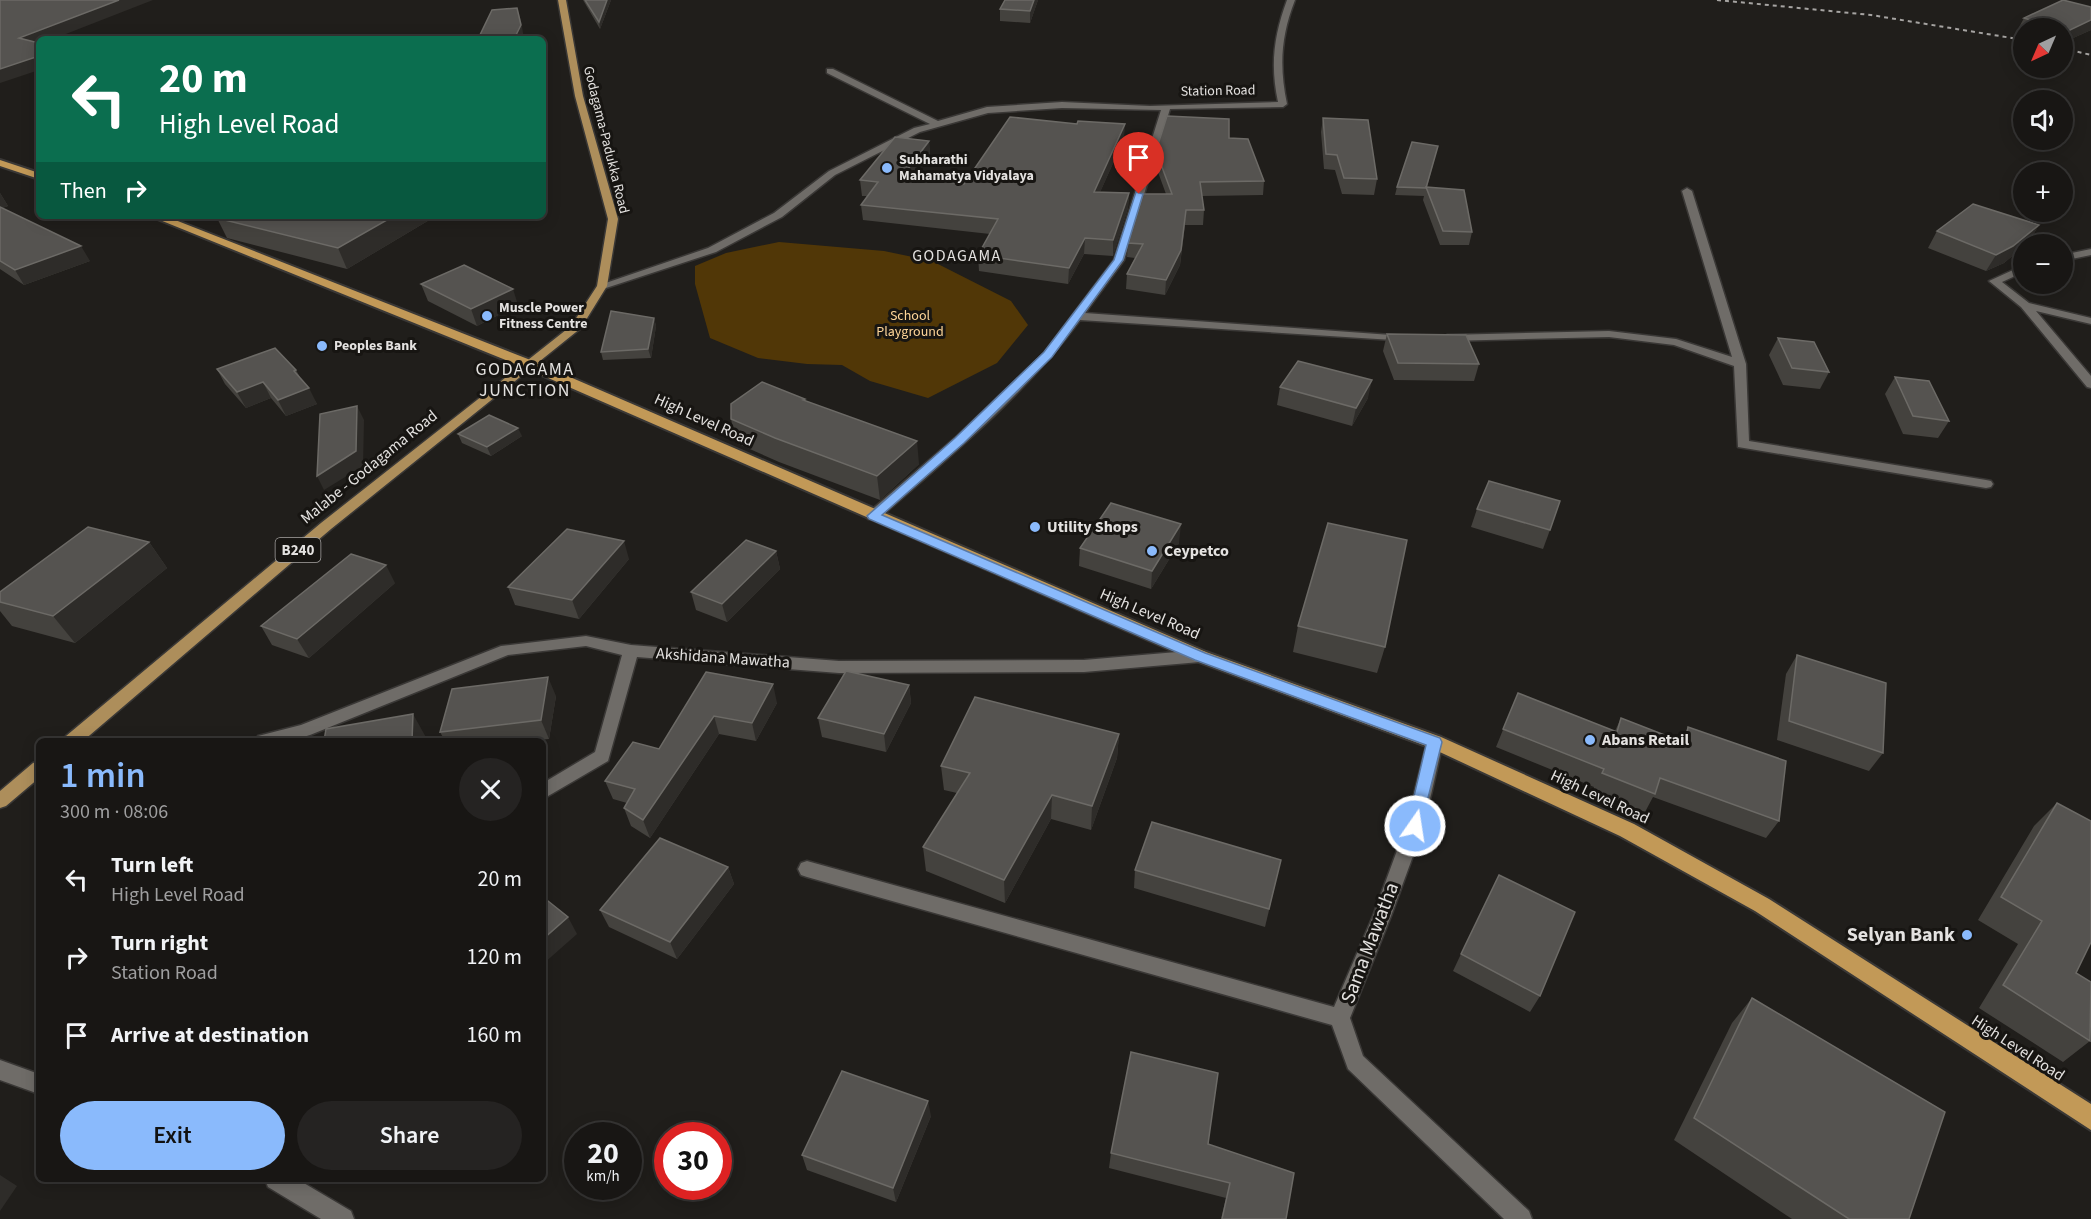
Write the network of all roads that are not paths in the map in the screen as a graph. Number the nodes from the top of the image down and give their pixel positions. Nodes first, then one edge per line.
1 (562, 0) edge
2 (1291, 0) edge
3 (830, 71) dead end
4 (1166, 107) junction
5 (937, 124) junction
6 (0, 163) edge
7 (36, 175) edge
8 (1687, 192) dead end
9 (163, 219) edge
10 (2091, 252) edge
11 (2073, 256) edge
12 (2013, 273) edge
13 (602, 286) junction
14 (2025, 305) junction
15 (1077, 316) junction
16 (2091, 321) edge
17 (528, 364) junction
18 (1740, 364) junction
19 (2091, 384) edge
20 (1986, 484) dead end
21 (873, 516) junction
22 (631, 651) junction
23 (1200, 656) junction
24 (76, 738) edge
25 (276, 738) edge
26 (1435, 742) junction
27 (36, 771) edge
28 (546, 790) edge
29 (0, 801) edge
30 (807, 868) dead end
31 (1340, 1018) junction
32 (0, 1070) edge
33 (36, 1083) edge
34 (2091, 1118) edge
35 (281, 1182) edge
36 (344, 1219) edge
37 (1521, 1219) edge

1 - 13 main road, Godagama-Padukka Road / B240
2 - 4 street, Station Road
3 - 5 street
4 - 5 street
4 - 15 street, Station Road
5 - 13 street
6 - 7 highway
8 - 18 street
9 - 17 highway, High Level Road
10 - 11 street
12 - 14 street
13 - 17 main road, Godagama-Padukka Road / B240
14 - 16 street
14 - 19 street
15 - 18 street
15 - 21 street, Station Road
17 - 21 highway, High Level Road
17 - 24 main road, Malabe - Godagama Road / B240
18 - 20 street
21 - 23 highway, High Level Road
22 - 23 street, Akshidana Mawatha
22 - 25 street, Akshidana Mawatha
22 - 28 street
23 - 26 highway, High Level Road
26 - 31 street, Sama Mawatha
26 - 34 highway, High Level Road
27 - 29 main road
30 - 31 street
31 - 37 street, Sama Mawatha
32 - 33 street
35 - 36 street

